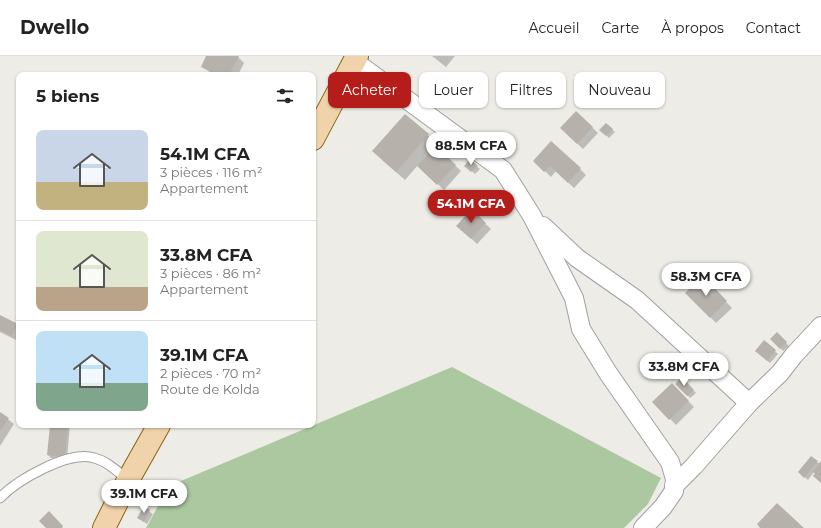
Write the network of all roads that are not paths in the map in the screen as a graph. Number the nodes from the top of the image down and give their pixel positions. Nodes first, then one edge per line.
1 (355, 59) edge
2 (316, 133) edge
3 (532, 216) junction
4 (821, 326) edge
5 (749, 403) junction
6 (158, 428) edge
7 (128, 480) junction
8 (674, 486) junction
9 (0, 498) edge
10 (104, 528) edge
11 (643, 528) edge

1 - 2 main road
1 - 3 street
3 - 5 street
3 - 8 street
4 - 5 street
5 - 8 street
6 - 7 main road
7 - 9 lane
7 - 10 main road
8 - 11 street

